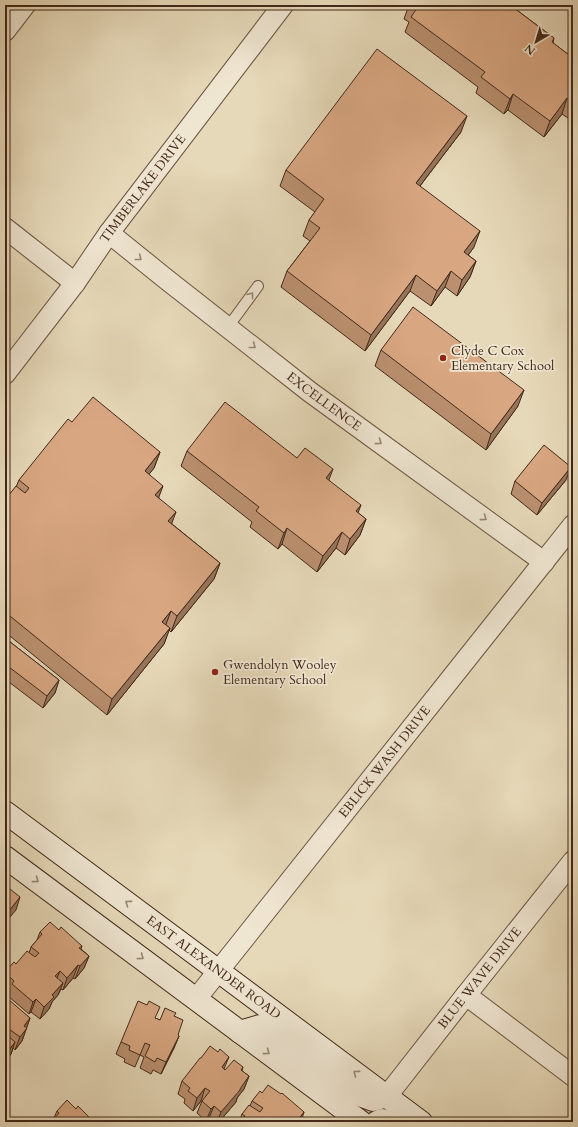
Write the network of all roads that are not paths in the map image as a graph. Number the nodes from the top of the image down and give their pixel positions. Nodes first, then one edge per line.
1 (25, 5) edge
2 (283, 5) edge
3 (5, 31) edge
4 (5, 228) edge
5 (109, 233) junction
6 (75, 283) junction
7 (258, 286) dead end
8 (228, 327) junction
9 (5, 374) edge
10 (573, 525) edge
11 (544, 562) junction
12 (5, 812) edge
13 (5, 830) edge
14 (31, 832) junction
15 (5, 857) edge
16 (573, 861) edge
17 (219, 971) junction
18 (466, 995) junction
19 (196, 999) junction
20 (240, 1032) junction
21 (573, 1076) edge
22 (387, 1096) junction
23 (361, 1122) edge
24 (377, 1122) edge
25 (387, 1122) edge
26 (421, 1122) edge

1 - 3 street
2 - 5 street, TIMBERLAKE DRIVE
4 - 6 street
5 - 6 street, TIMBERLAKE DRIVE
5 -> 8 street, EXCELLENCE
6 - 9 street, TIMBERLAKE DRIVE
8 -> 7 lane
8 -> 11 street, EXCELLENCE
10 - 11 street, EBLICK WASH DRIVE
11 - 17 street, EBLICK WASH DRIVE
12 - 14 street, EAST ALEXANDER ROAD
13 - 14 street
17 -> 14 street, EAST ALEXANDER ROAD
15 -> 19 street
16 - 18 street, BLUE WAVE DRIVE
17 - 19 street, EBLICK WASH DRIVE
22 -> 17 street, EAST ALEXANDER ROAD
18 - 21 street
18 - 22 street, BLUE WAVE DRIVE
19 - 20 street
20 - 22 street
20 -> 23 street
22 - 26 street, EAST ALEXANDER ROAD
24 - 25 street

